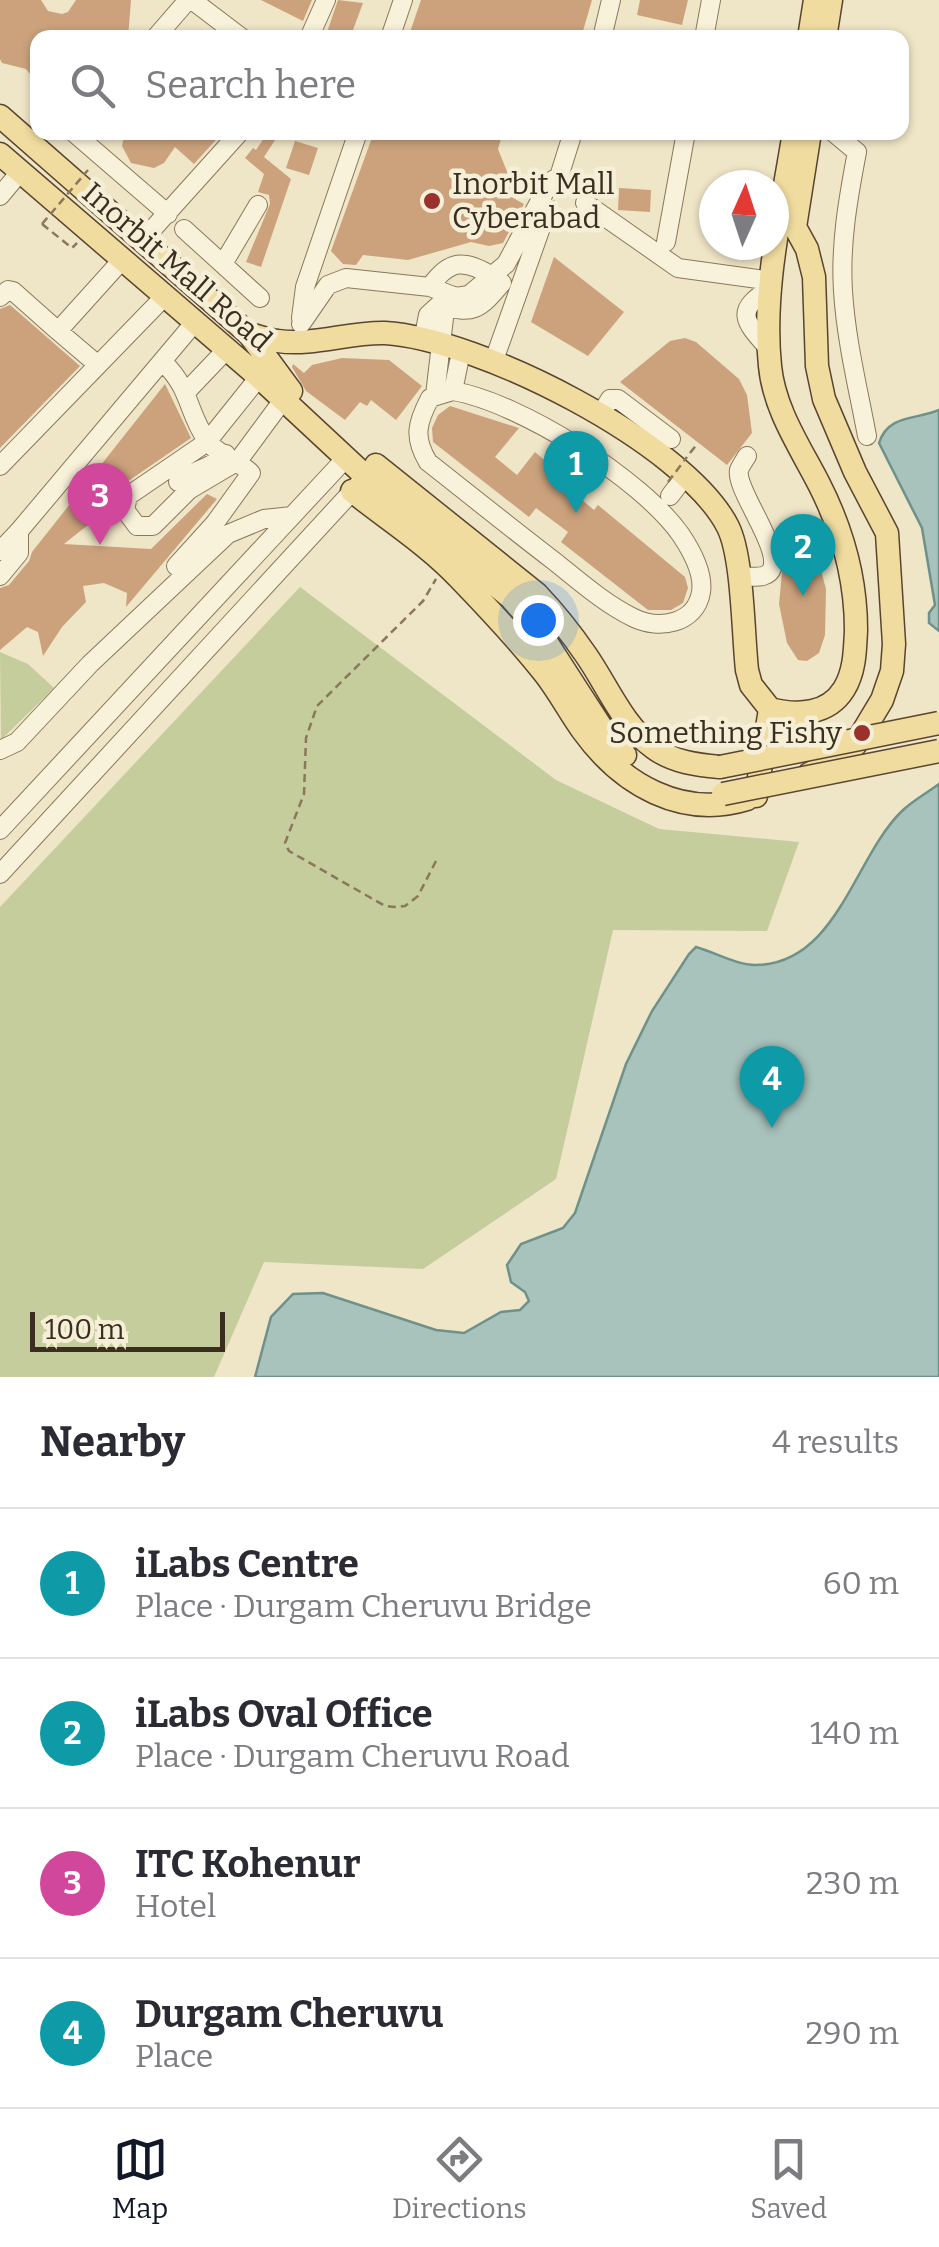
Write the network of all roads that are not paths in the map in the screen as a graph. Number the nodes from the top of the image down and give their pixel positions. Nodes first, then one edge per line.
1 (190, 0) edge
2 (326, 0) edge
3 (403, 0) edge
4 (612, 0) edge
5 (711, 0) edge
6 (815, 0) edge
7 (832, 0) edge
8 (162, 30) edge
9 (231, 30) edge
10 (313, 30) edge
11 (393, 30) edge
12 (604, 30) edge
13 (705, 30) edge
14 (810, 30) edge
15 (827, 30) edge
16 (0, 116) edge
17 (66, 140) edge
18 (81, 140) edge
19 (233, 140) edge
20 (355, 140) edge
21 (567, 140) edge
22 (685, 140) edge
23 (793, 140) edge
24 (809, 140) edge
25 (843, 140) edge
26 (0, 154) edge
27 (51, 160) junction
28 (20, 172) junction
29 (552, 181) junction
30 (0, 196) edge
31 (586, 203) dead end
32 (258, 205) dead end
33 (168, 214) junction
34 (184, 229) dead end
35 (141, 242) junction
36 (666, 242) dead end
37 (216, 257) junction
38 (122, 260) junction
39 (497, 279) junction
40 (185, 280) junction
41 (772, 284) junction
42 (430, 286) junction
43 (165, 296) junction
44 (0, 297) edge
45 (260, 298) dead end
46 (194, 322) junction
47 (58, 331) junction
48 (300, 333) junction
49 (248, 334) junction
50 (441, 346) junction
51 (226, 349) junction
52 (163, 362) junction
53 (493, 363) junction
54 (98, 365) junction
55 (259, 377) junction
56 (186, 391) junction
57 (444, 393) junction
58 (284, 400) junction
59 (600, 414) junction
60 (867, 436) dead end
61 (672, 439) dead end
62 (207, 442) junction
63 (747, 456) dead end
64 (346, 458) junction
65 (244, 462) junction
66 (0, 466) edge
67 (178, 482) dead end
68 (359, 483) junction
69 (292, 516) junction
70 (222, 529) junction
71 (19, 532) junction
72 (0, 551) edge
73 (0, 576) edge
74 (739, 576) junction
75 (163, 582) dead end
76 (90, 664) junction
77 (770, 709) junction
78 (807, 712) junction
79 (939, 723) edge
80 (39, 729) dead end
81 (0, 750) edge
82 (939, 751) edge
83 (798, 758) dead end
84 (756, 796) junction
85 (4, 816) edge
86 (0, 874) edge

1 - 8 street
1 - 9 street
2 - 10 street
3 - 11 street
4 - 12 street
5 - 13 street
6 - 14 main road
7 - 15 main road
16 - 27 main road, Inorbit Mall Road
17 - 27 street
18 - 33 street
19 - 33 street
20 - 48 street
21 - 29 street
22 - 36 street
23 - 41 main road
24 - 84 main road
25 - 60 street
26 - 28 main road, Inorbit Mall Road
27 - 35 main road, Inorbit Mall Road
28 - 30 street
28 - 38 main road, Inorbit Mall Road
29 - 39 street
29 - 53 street
31 - 41 street
32 - 37 street
33 - 35 street
34 - 37 street
35 - 40 main road, Inorbit Mall Road
37 - 40 street
37 - 45 street
38 - 43 main road, Inorbit Mall Road
38 - 47 street
39 - 42 street
39 - 42 street
39 - 50 street
40 - 49 main road, Inorbit Mall Road
41 - 78 main road
42 - 48 street
43 - 46 main road, Inorbit Mall Road
43 - 54 street
44 - 47 street
46 - 51 main road, Inorbit Mall Road
46 - 52 street
47 - 54 street
48 - 49 main road, Inorbit Mall Road
48 - 50 main road, Inorbit Mall Road
49 - 79 main road, bridge
50 - 53 main road, Inorbit Mall Road
50 - 57 street
51 - 55 main road, Inorbit Mall Road
51 - 56 street
52 - 56 street
52 - 71 street
53 - 59 main road, Inorbit Mall Road
54 - 66 street
55 - 58 main road, Inorbit Mall Road
55 - 62 street
56 - 62 street
57 - 57 street
58 - 64 main road, Inorbit Mall Road
58 - 65 street
59 - 61 street
59 - 74 main road, Inorbit Mall Road
62 - 65 street
62 - 65 street
63 - 74 street
64 - 68 main road, Inorbit Mall Road
64 - 69 street
65 - 67 street
65 - 70 street
68 - 82 main road, bridge
68 - 84 main road
68 - 86 street
69 - 70 street
69 - 85 street
70 - 75 street
70 - 76 street
71 - 72 street
71 - 73 street
74 - 77 main road, Inorbit Mall Road
76 - 80 street
76 - 81 street
77 - 78 main road
77 - 84 main road
78 - 83 main road

